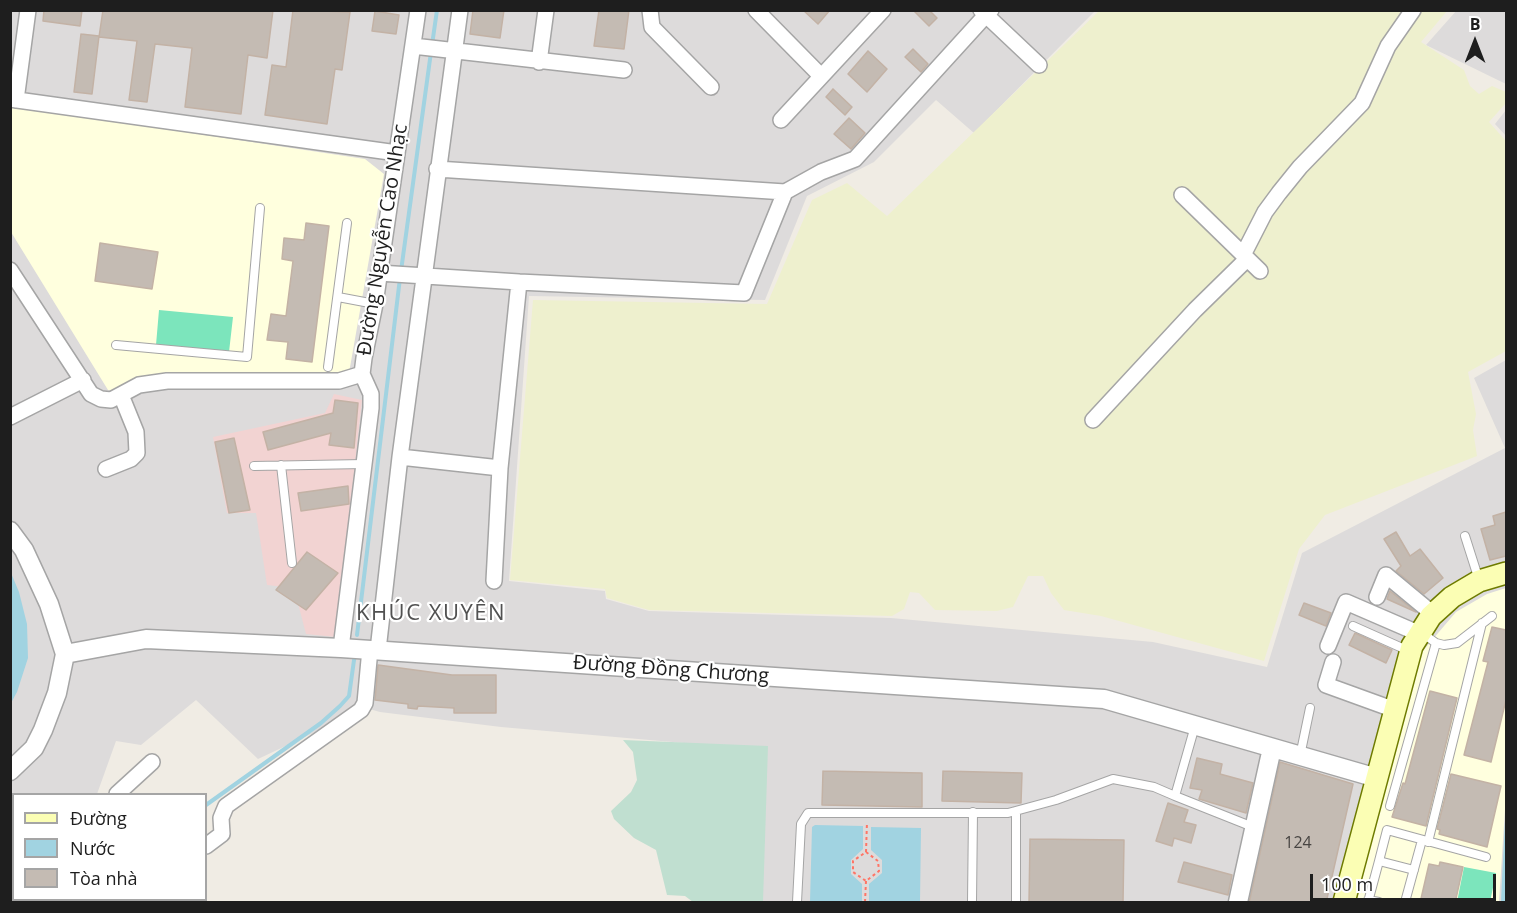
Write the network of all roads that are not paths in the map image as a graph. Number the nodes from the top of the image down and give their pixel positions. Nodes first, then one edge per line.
1 (28, 10) edge
2 (418, 10) edge
3 (460, 10) edge
4 (546, 10) edge
5 (650, 10) edge
6 (883, 10) edge
7 (1413, 10) edge
8 (759, 11) edge
9 (986, 12) edge
10 (417, 47) junction
11 (451, 51) junction
12 (539, 62) junction
13 (1039, 64) dead end
14 (624, 70) dead end
15 (820, 75) junction
16 (711, 87) dead end
17 (13, 99) edge
18 (781, 120) dead end
19 (397, 153) junction
20 (437, 169) junction
21 (785, 192) junction
22 (1182, 195) dead end
23 (260, 208) dead end
24 (347, 223) dead end
25 (1245, 257) junction
26 (10, 270) edge
27 (1260, 271) dead end
28 (384, 274) junction
29 (420, 277) junction
30 (519, 282) junction
31 (338, 297) junction
32 (375, 304) junction
33 (116, 345) dead end
34 (328, 367) dead end
35 (362, 374) junction
36 (83, 380) junction
37 (120, 395) junction
38 (10, 417) edge
39 (1093, 420) dead end
40 (400, 457) junction
41 (364, 464) junction
42 (281, 465) junction
43 (254, 466) dead end
44 (500, 468) junction
45 (106, 469) dead end
46 (10, 531) edge
47 (1465, 536) dead end
48 (292, 564) dead end
49 (1506, 573) edge
50 (494, 581) dead end
51 (1479, 581) junction
52 (1377, 597) dead end
53 (1433, 614) junction
54 (1492, 616) dead end
55 (1482, 623) junction
56 (1353, 626) dead end
57 (1422, 640) junction
58 (1328, 646) dead end
59 (361, 649) junction
60 (65, 654) junction
61 (1333, 662) dead end
62 (1310, 708) dead end
63 (1395, 710) junction
64 (1195, 726) junction
65 (1272, 748) junction
66 (1300, 756) junction
67 (152, 762) dead end
68 (10, 771) edge
69 (1377, 778) junction
70 (119, 793) edge
71 (1175, 795) junction
72 (1390, 806) dead end
73 (1016, 811) junction
74 (973, 812) junction
75 (1254, 828) junction
76 (1425, 841) junction
77 (207, 845) edge
78 (1486, 857) dead end
79 (1379, 861) junction
80 (1414, 870) junction
81 (1368, 901) edge
82 (797, 903) edge
83 (972, 903) edge
84 (1016, 903) edge
85 (1238, 903) edge
86 (1344, 903) edge
87 (1379, 903) edge
88 (1405, 903) edge

1 - 17 street
2 - 10 street, Đường Nguyễn Cao Nhạc
3 - 11 street
4 - 12 street
5 - 16 street
6 - 15 street
7 - 25 street
8 - 15 street
9 - 13 street
9 - 21 street
10 - 11 street
10 - 19 street, Đường Nguyễn Cao Nhạc
11 - 12 street
11 - 20 street
12 - 14 street
15 - 18 street
17 - 19 street
19 - 28 street, Đường Nguyễn Cao Nhạc
20 - 21 street
20 - 29 street
21 - 30 street
22 - 25 street
23 - 33 lane
24 - 31 lane
25 - 27 street
25 - 39 street
26 - 36 street
28 - 29 street
28 - 32 street, Đường Nguyễn Cao Nhạc
29 - 30 street
29 - 40 street
30 - 44 street
31 - 32 lane
31 - 34 lane
32 - 35 street, Đường Nguyễn Cao Nhạc
35 - 37 street
35 - 41 street, Đường Nguyễn Cao Nhạc
36 - 37 street
36 - 38 street
37 - 45 street
40 - 44 street
40 - 59 street
41 - 42 lane
41 - 59 street, Đường Nguyễn Cao Nhạc
42 - 43 lane
42 - 48 lane
44 - 50 street
46 - 60 street
47 - 51 lane
49 - 51 main road
51 - 53 main road
52 - 53 street
53 - 57 main road
54 - 55 lane
55 - 57 lane
55 - 76 lane
56 - 57 lane
57 - 58 street
57 - 63 main road
57 - 72 lane
59 - 60 street, Đường Đồng Chương
59 - 64 street, Đường Đồng Chương
59 - 77 street
60 - 68 street
61 - 63 street
62 - 66 lane
63 - 69 main road
64 - 65 street, Đường Đồng Chương
64 - 71 lane
65 - 66 street, Đường Đồng Chương
65 - 75 street
66 - 69 street, Đường Đồng Chương
67 - 70 street
69 - 86 main road
71 - 73 lane
71 - 75 lane
73 - 74 lane
73 - 84 lane
74 - 82 lane
74 - 83 lane
75 - 85 street
76 - 78 lane
76 - 79 lane
76 - 80 lane
79 - 80 lane
79 - 81 lane
80 - 88 lane
81 - 87 lane

